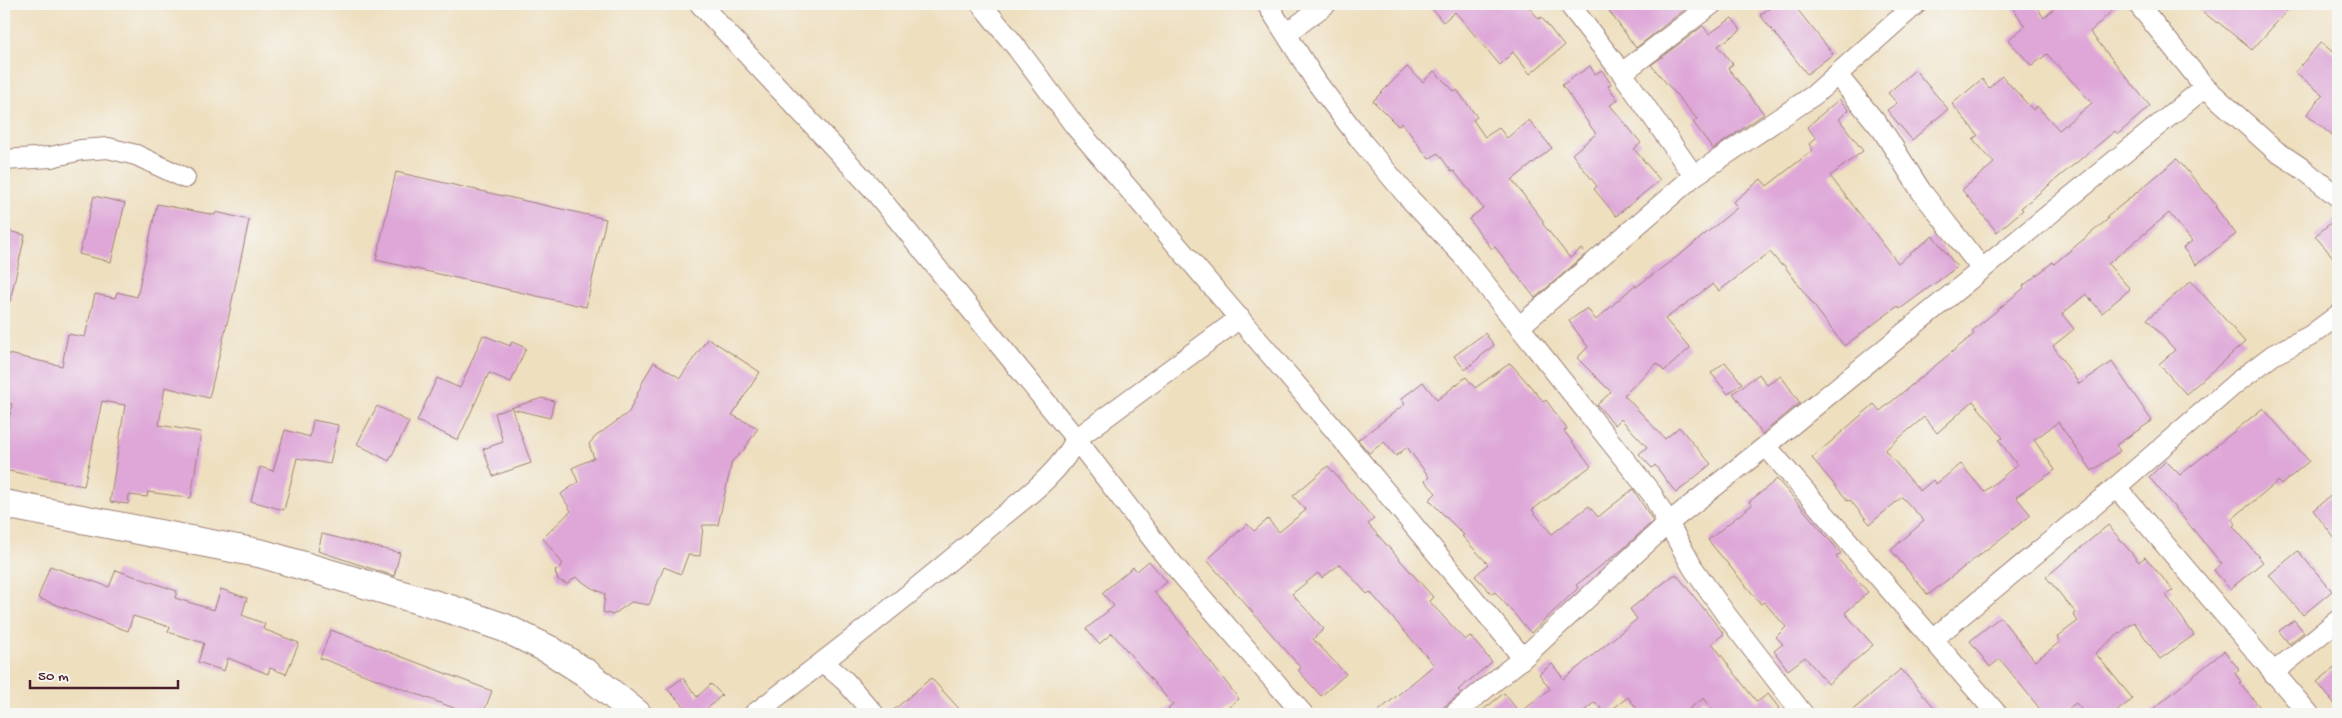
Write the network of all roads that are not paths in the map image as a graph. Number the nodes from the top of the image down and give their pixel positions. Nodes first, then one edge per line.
1 (700, 4) edge
2 (981, 4) edge
3 (1267, 4) edge
4 (1326, 4) edge
5 (1569, 4) edge
6 (1712, 4) edge
7 (1916, 4) edge
8 (2138, 4) edge
9 (1286, 34) junction
10 (1622, 73) junction
11 (1838, 76) junction
12 (2205, 87) junction
13 (4, 160) edge
14 (1694, 176) junction
15 (185, 178) dead end
16 (2338, 197) edge
17 (1982, 269) junction
18 (2338, 315) edge
19 (1240, 318) junction
20 (1519, 327) junction
21 (1076, 439) junction
22 (1766, 446) junction
23 (2116, 487) junction
24 (4, 504) edge
25 (1667, 524) junction
26 (2338, 620) edge
27 (1933, 639) junction
28 (1523, 658) junction
29 (823, 662) junction
30 (2273, 673) junction
31 (637, 714) edge
32 (754, 714) edge
33 (874, 714) edge
34 (1303, 714) edge
35 (1454, 714) edge
36 (1803, 714) edge
37 (1997, 714) edge
38 (2309, 714) edge

1 - 21 street
2 - 19 street
3 - 9 street
4 - 9 street
5 - 10 street
6 - 10 street
7 - 11 street
8 - 12 street
9 - 20 street
10 - 14 street
11 - 14 street
11 - 17 street
12 - 16 street
12 - 17 street
13 - 15 street
14 - 20 street
17 - 22 street
18 - 23 street
19 - 21 street
19 - 28 street
20 - 25 street
21 - 29 street
21 - 34 street
22 - 25 street
22 - 27 street
23 - 27 street
23 - 30 street
24 - 31 street
25 - 28 street
25 - 36 street
26 - 30 street
27 - 37 street
28 - 35 street
29 - 32 street
29 - 33 street
30 - 38 street

